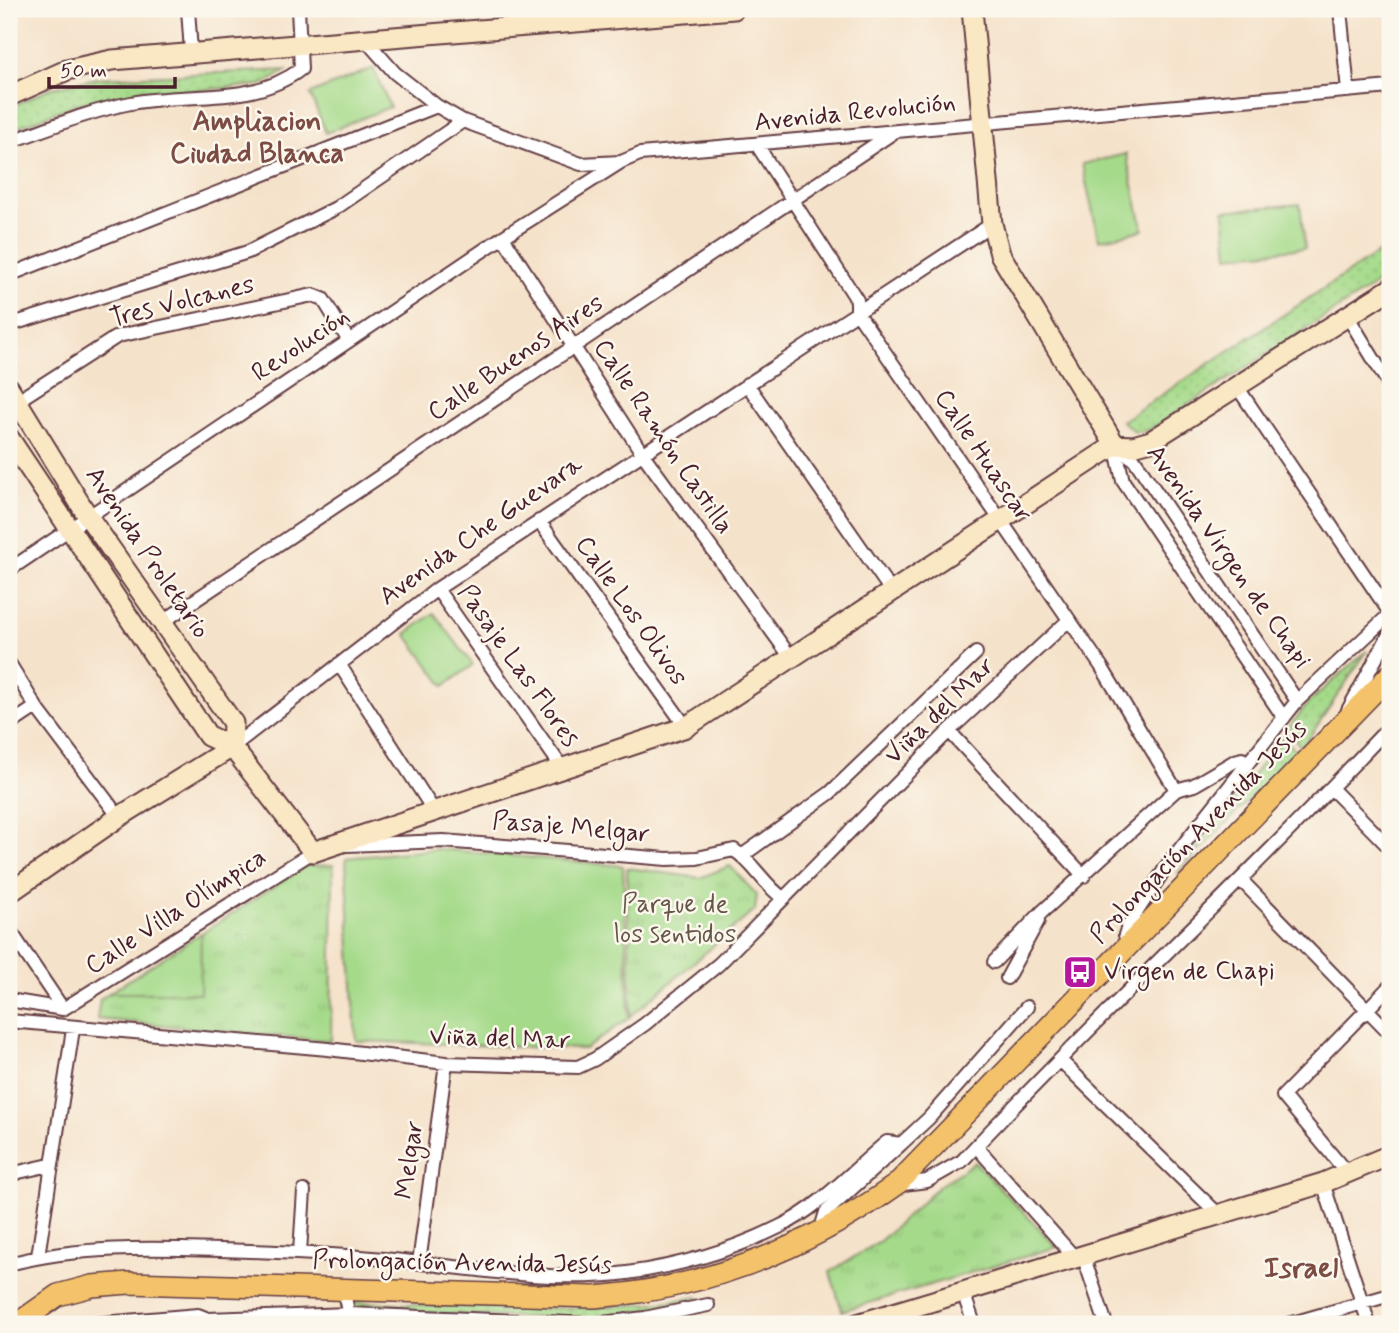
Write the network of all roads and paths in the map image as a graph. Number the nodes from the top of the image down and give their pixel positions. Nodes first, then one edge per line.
1 (188, 9) edge
2 (298, 9) edge
3 (734, 9) edge
4 (972, 9) edge
5 (1340, 9) edge
6 (627, 14) edge
7 (364, 37) junction
8 (300, 44) junction
9 (191, 52) junction
10 (1390, 87) edge
11 (1348, 91) junction
12 (9, 96) edge
13 (438, 106) junction
14 (463, 121) junction
15 (983, 123) junction
16 (897, 131) junction
17 (9, 142) edge
18 (757, 145) junction
19 (621, 162) junction
20 (793, 202) junction
21 (992, 224) junction
22 (503, 237) junction
23 (9, 275) edge
24 (1390, 289) edge
25 (857, 312) junction
26 (1348, 317) junction
27 (9, 325) edge
28 (349, 341) junction
29 (574, 346) junction
30 (747, 384) junction
31 (1390, 386) edge
32 (1238, 387) junction
33 (13, 394) edge
34 (9, 438) edge
35 (1115, 445) junction
36 (642, 453) junction
37 (87, 515) junction
38 (539, 521) junction
39 (999, 521) junction
40 (67, 530) junction
41 (9, 570) edge
42 (437, 589) junction
43 (892, 592) junction
44 (1390, 613) edge
45 (1069, 620) junction
46 (161, 623) junction
47 (1390, 633) edge
48 (976, 653) dead end
49 (792, 659) junction
50 (9, 663) edge
51 (339, 664) junction
52 (1390, 675) edge
53 (1297, 701) junction
54 (36, 707) junction
55 (1284, 718) junction
56 (1343, 723) junction
57 (9, 725) edge
58 (1390, 726) edge
59 (686, 727) junction
60 (949, 731) junction
61 (232, 747) junction
62 (1248, 762) junction
63 (563, 769) junction
64 (1332, 789) junction
65 (1176, 790) junction
66 (434, 811) junction
67 (119, 817) junction
68 (334, 844) junction
69 (1390, 848) edge
70 (313, 852) junction
71 (743, 856) junction
72 (1084, 876) junction
73 (1241, 880) junction
74 (9, 894) edge
75 (783, 898) junction
76 (1042, 912) junction
77 (9, 929) edge
78 (1128, 944) junction
79 (994, 962) dead end
80 (1007, 978) dead end
81 (1390, 986) edge
82 (9, 1000) edge
83 (1027, 1007) dead end
84 (63, 1009) junction
85 (1368, 1009) junction
86 (9, 1021) edge
87 (73, 1029) junction
88 (1390, 1033) edge
89 (1060, 1060) junction
90 (446, 1063) junction
91 (901, 1144) junction
92 (976, 1146) junction
93 (1390, 1155) edge
94 (50, 1166) junction
95 (1347, 1173) junction
96 (9, 1177) edge
97 (1323, 1183) junction
98 (896, 1185) junction
99 (303, 1191) dead end
100 (1218, 1214) junction
101 (820, 1234) junction
102 (300, 1252) junction
103 (719, 1252) junction
104 (38, 1256) junction
105 (1079, 1257) junction
106 (419, 1263) junction
107 (9, 1264) edge
108 (501, 1272) junction
109 (730, 1272) junction
110 (627, 1284) junction
111 (343, 1289) junction
112 (964, 1292) junction
113 (498, 1295) junction
114 (1390, 1295) edge
115 (1362, 1303) junction
116 (708, 1305) dead end
117 (350, 1319) edge
118 (209, 1321) edge
119 (17, 1324) edge
120 (92, 1324) edge
121 (857, 1324) edge
122 (974, 1324) edge
123 (1106, 1324) edge
124 (1289, 1324) edge
125 (1369, 1324) edge

1 - 9 street
2 - 8 street
3 - 6 street
4 - 15 street, Avenida Virgen de Chapi
5 - 11 street
6 - 7 street
7 - 8 street
7 - 13 street, Avenida Revolución
8 - 9 street
8 - 17 street
9 - 12 street
10 - 11 street, Avenida Revolución
11 - 15 street, Avenida Revolución
13 - 14 street, Avenida Revolución
13 - 23 street
14 - 19 street, Avenida Revolución
14 - 27 street
15 - 16 street, Avenida Revolución
15 - 21 street, Avenida Virgen de Chapi
16 - 18 street, Avenida Revolución
16 - 20 street, Calle Buenos Aires
18 - 19 street, Avenida Revolución
18 - 20 street, Calle Huascar
19 - 22 street, Revolución
20 - 25 street, Calle Huascar
20 - 29 street, Calle Buenos Aires
21 - 25 street, Avenida Che Guevara
21 - 35 street, Avenida Virgen de Chapi
22 - 28 street, Revolución
22 - 29 street, Calle Ramón Castilla
24 - 26 street, Avenida Virgen de Chapi
25 - 30 street, Avenida Che Guevara
25 - 39 street, Calle Huascar
26 - 31 street
26 - 32 street, Avenida Virgen de Chapi
28 - 33 street, Tres Volcanes
28 - 37 street, Revolución
29 - 36 street, Calle Ramón Castilla
29 - 46 street, Calle Buenos Aires
30 - 36 street, Avenida Che Guevara
30 - 43 street
32 - 35 street, Avenida Virgen de Chapi
32 - 44 street
33 - 37 street, Avenida Proletario
34 - 40 street, Avenida Proletario
35 - 39 street
35 - 53 street, Avenida Virgen de Chapi
35 - 55 street, Avenida Virgen de Chapi
36 - 38 street, Avenida Che Guevara
36 - 49 street, Calle Ramón Castilla
37 - 40 street, Revolución
37 - 46 street, Avenida Proletario
38 - 42 street, Avenida Che Guevara
38 - 59 street, Calle Los Olivos
39 - 43 street
39 - 45 street, Calle Huascar
40 - 41 street, Revolución
40 - 61 street, Avenida Proletario
42 - 51 street, Avenida Che Guevara
42 - 63 street, Pasaje Las Flores
43 - 49 street
44 - 53 street
45 - 60 street, Viña del Mar
45 - 65 street, Calle Huascar
46 - 61 street, Avenida Proletario
47 - 56 street
48 - 71 street
49 - 59 street
50 - 54 street
51 - 61 street, Avenida Che Guevara
51 - 66 street
52 - 56 main road, Prolongación Avenida Jesús
53 - 55 street
54 - 57 street
54 - 67 street
55 - 62 street
56 - 78 main road, Prolongación Avenida Jesús
58 - 64 street
59 - 63 street
60 - 72 street
60 - 75 street, Viña del Mar
61 - 67 street, Avenida Che Guevara
61 - 70 street, Avenida Proletario
62 - 65 street
62 - 78 street
63 - 66 street
64 - 69 street
64 - 73 street
65 - 72 street
66 - 68 street
67 - 74 street, Avenida Che Guevara
68 - 70 street
68 - 71 street, Pasaje Melgar
70 - 84 street, Calle Villa Olímpica
71 - 75 street
72 - 76 street
73 - 85 street
73 - 89 street
75 - 90 street, Viña del Mar
76 - 79 street
76 - 80 street
77 - 84 street
78 - 98 main road, Prolongación Avenida Jesús
81 - 85 street
82 - 84 street
83 - 91 street
85 - 88 street
85 - 95 street
86 - 87 street, Viña del Mar
87 - 90 street, Viña del Mar
87 - 94 street
89 - 92 street
89 - 100 street
90 - 106 street, Melgar
91 - 101 street
91 - 103 street
92 - 98 street
92 - 105 street
93 - 95 street
94 - 96 street
94 - 104 street
95 - 97 street
97 - 100 street
97 - 115 street
98 - 101 main road, Prolongación Avenida Jesús
99 - 102 street
100 - 105 street
101 - 109 main road, Prolongación Avenida Jesús
102 - 104 street
102 - 106 street
103 - 109 street
103 - 110 street
104 - 107 street
105 - 112 street
105 - 123 street
106 - 108 street
108 - 110 street
108 - 113 street
109 - 110 main road, Prolongación Avenida Jesús
110 - 113 main road, Prolongación Avenida Jesús
111 - 113 main road, Prolongación Avenida Jesús
111 - 117 street
111 - 119 main road, Prolongación Avenida Jesús
112 - 121 street
112 - 122 street
114 - 115 street
115 - 124 street
115 - 125 street
116 - 117 street
117 - 118 street
118 - 120 street

